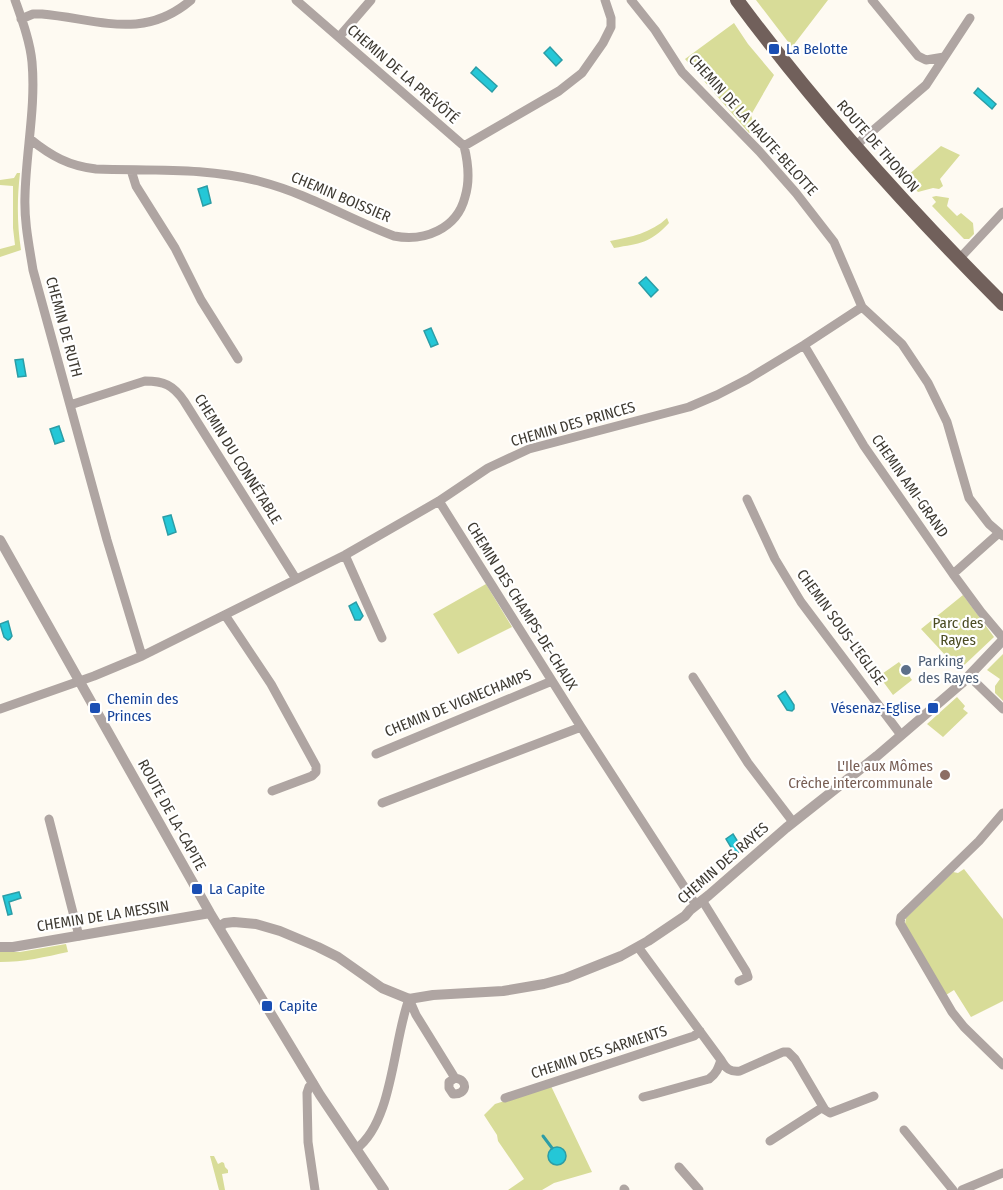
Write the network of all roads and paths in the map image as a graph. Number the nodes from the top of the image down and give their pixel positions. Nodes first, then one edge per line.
1 (15, 0) edge
2 (191, 0) edge
3 (296, 0) edge
4 (371, 0) edge
5 (605, 0) edge
6 (631, 0) edge
7 (737, 0) edge
8 (872, 0) edge
9 (970, 18) dead end
10 (21, 19) junction
11 (339, 38) junction
12 (944, 57) junction
13 (30, 139) junction
14 (464, 146) junction
15 (855, 146) junction
16 (131, 170) junction
17 (1003, 212) edge
18 (959, 259) junction
19 (1003, 304) edge
20 (862, 307) junction
21 (804, 345) junction
22 (238, 359) dead end
23 (70, 405) junction
24 (747, 499) dead end
25 (439, 501) junction
26 (1001, 535) edge
27 (0, 540) edge
28 (345, 555) junction
29 (953, 574) junction
30 (296, 579) junction
31 (225, 615) junction
32 (382, 638) dead end
33 (1003, 639) edge
34 (142, 656) junction
35 (969, 676) junction
36 (693, 677) dead end
37 (80, 681) junction
38 (552, 681) junction
39 (0, 709) edge
40 (1003, 709) edge
41 (581, 727) junction
42 (901, 735) junction
43 (376, 754) dead end
44 (272, 791) dead end
45 (382, 803) dead end
46 (1003, 813) edge
47 (49, 819) dead end
48 (793, 822) junction
49 (699, 903) junction
50 (210, 913) junction
51 (219, 927) junction
52 (79, 936) junction
53 (0, 947) edge
54 (638, 947) junction
55 (739, 981) dead end
56 (409, 999) junction
57 (700, 1031) junction
58 (721, 1060) junction
59 (1003, 1065) edge
60 (455, 1078) dead end
61 (314, 1083) junction
62 (874, 1096) dead end
63 (643, 1097) dead end
64 (505, 1098) dead end
65 (829, 1114) junction
66 (904, 1130) dead end
67 (770, 1141) dead end
68 (356, 1149) junction
69 (679, 1167) dead end
70 (1003, 1173) edge
71 (315, 1190) edge
72 (384, 1190) edge
73 (699, 1190) edge
74 (953, 1190) edge
75 (962, 1190) edge

1 - 10 street, CHEMIN DE RUTH
2 - 10 street
3 - 11 street, CHEMIN DE LA PRÉVÔTÉ
4 - 11 street
5 - 14 street
6 - 20 street, CHEMIN DE LA HAUTE-BELOTTE
7 - 15 main road, ROUTE DE THONON
8 - 12 street
9 - 12 street
10 - 13 street, CHEMIN DE RUTH
11 - 14 street, CHEMIN DE LA PRÉVÔTÉ
12 - 15 street
13 - 16 street, CHEMIN BOISSIER
13 - 23 street, CHEMIN DE RUTH
14 - 16 street, CHEMIN BOISSIER
15 - 18 main road, ROUTE DE THONON
16 - 22 street
17 - 18 street
18 - 19 main road, ROUTE DE THONON
20 - 21 street, CHEMIN DES PRINCES
20 - 26 street
21 - 25 street, CHEMIN DES PRINCES
21 - 29 street, CHEMIN AMI-GRAND
23 - 30 street, CHEMIN DU CONNÉTABLE
23 - 34 street, CHEMIN DE RUTH
24 - 42 street, CHEMIN SOUS-L'EGLISE
25 - 28 street, CHEMIN DES PRINCES
25 - 38 street, CHEMIN DES CHAMPS-DE-CHAUX
26 - 29 street
27 - 37 street, ROUTE DE LA-CAPITE
28 - 30 street, CHEMIN DES PRINCES
28 - 32 street
29 - 33 street, CHEMIN AMI-GRAND
30 - 31 street, CHEMIN DES PRINCES
31 - 34 street, CHEMIN DES PRINCES
31 - 44 street
33 - 35 street, CHEMIN DES RAYES
34 - 37 street, CHEMIN DES PRINCES
35 - 40 street
35 - 42 street, CHEMIN DES RAYES
36 - 48 street
37 - 39 street, CHEMIN DES PRINCES
37 - 50 street, ROUTE DE LA-CAPITE
38 - 41 street, CHEMIN DES CHAMPS-DE-CHAUX
38 - 43 street, CHEMIN DE VIGNECHAMPS
41 - 45 street
41 - 49 street, CHEMIN DES CHAMPS-DE-CHAUX
42 - 48 street, CHEMIN DES RAYES
46 - 59 street
47 - 52 street
48 - 49 street, CHEMIN DES RAYES
49 - 54 street, CHEMIN DES RAYES
49 - 55 street, CHEMIN DES CHAMPS-DE-CHAUX
50 - 51 street, ROUTE DE LA-CAPITE
50 - 52 street, CHEMIN DE LA MESSIN
51 - 56 street
51 - 61 street, ROUTE DE LA-CAPITE
52 - 53 street, CHEMIN DE LA MESSIN
54 - 56 street, CHEMIN DES RAYES
54 - 57 street
56 - 60 street
56 - 68 street
57 - 58 street
57 - 64 street, CHEMIN DES SARMENTS
58 - 63 street
58 - 65 street
61 - 68 street, ROUTE DE LA-CAPITE
61 - 71 street
62 - 65 street
65 - 67 street
66 - 74 street
68 - 72 street, ROUTE DE LA-CAPITE
69 - 73 street
70 - 75 street

